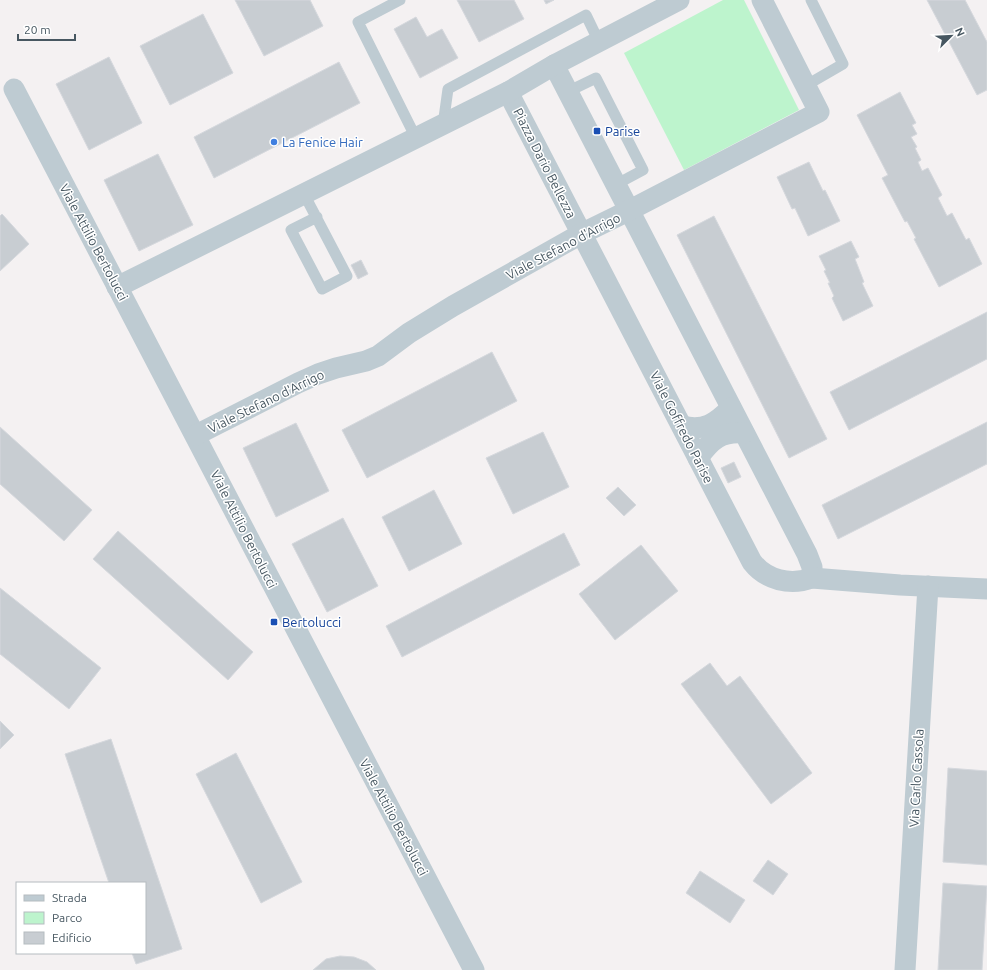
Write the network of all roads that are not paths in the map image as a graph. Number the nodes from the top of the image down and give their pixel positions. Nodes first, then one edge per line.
1 (400, 0) edge
2 (679, 0) edge
3 (762, 0) edge
4 (811, 0) edge
5 (599, 42) junction
6 (554, 66) junction
7 (805, 86) junction
8 (14, 89) dead end
9 (508, 92) junction
10 (567, 92) junction
11 (443, 125) junction
12 (416, 138) junction
13 (615, 185) junction
14 (304, 194) junction
15 (628, 211) junction
16 (316, 217) junction
17 (582, 234) junction
18 (118, 287) junction
19 (731, 408) junction
20 (682, 426) junction
21 (744, 433) junction
22 (196, 435) junction
23 (698, 458) junction
24 (812, 578) junction
25 (928, 586) junction
26 (987, 589) edge
27 (474, 970) edge
28 (905, 970) edge

1 - 12 lane
2 - 5 street
3 - 7 street, Viale Stefano d'Arrigo
4 - 7 lane
5 - 6 street
5 - 11 lane
6 - 9 street
6 - 10 street
7 - 15 street, Viale Stefano d'Arrigo
8 - 18 street, Viale Attilio Bertolucci
9 - 11 street
9 - 17 street, Piazza Dario Bellezza
10 - 13 street
10 - 13 lane
11 - 12 street
12 - 14 street
13 - 15 street
14 - 16 lane
14 - 18 street
15 - 17 street, Viale Stefano d'Arrigo
15 - 19 street
16 - 16 lane
17 - 20 street, Viale Goffredo Parise
17 - 22 street, Viale Stefano d'Arrigo
18 - 22 street, Viale Attilio Bertolucci
19 - 20 street
19 - 21 street
20 - 23 street, Viale Goffredo Parise
21 - 23 street
21 - 24 street
22 - 27 street, Viale Attilio Bertolucci
23 - 24 street, Viale Goffredo Parise
24 - 25 street, Viale Goffredo Parise
25 - 26 street, Viale Goffredo Parise
25 - 28 street, Via Carlo Cassola

